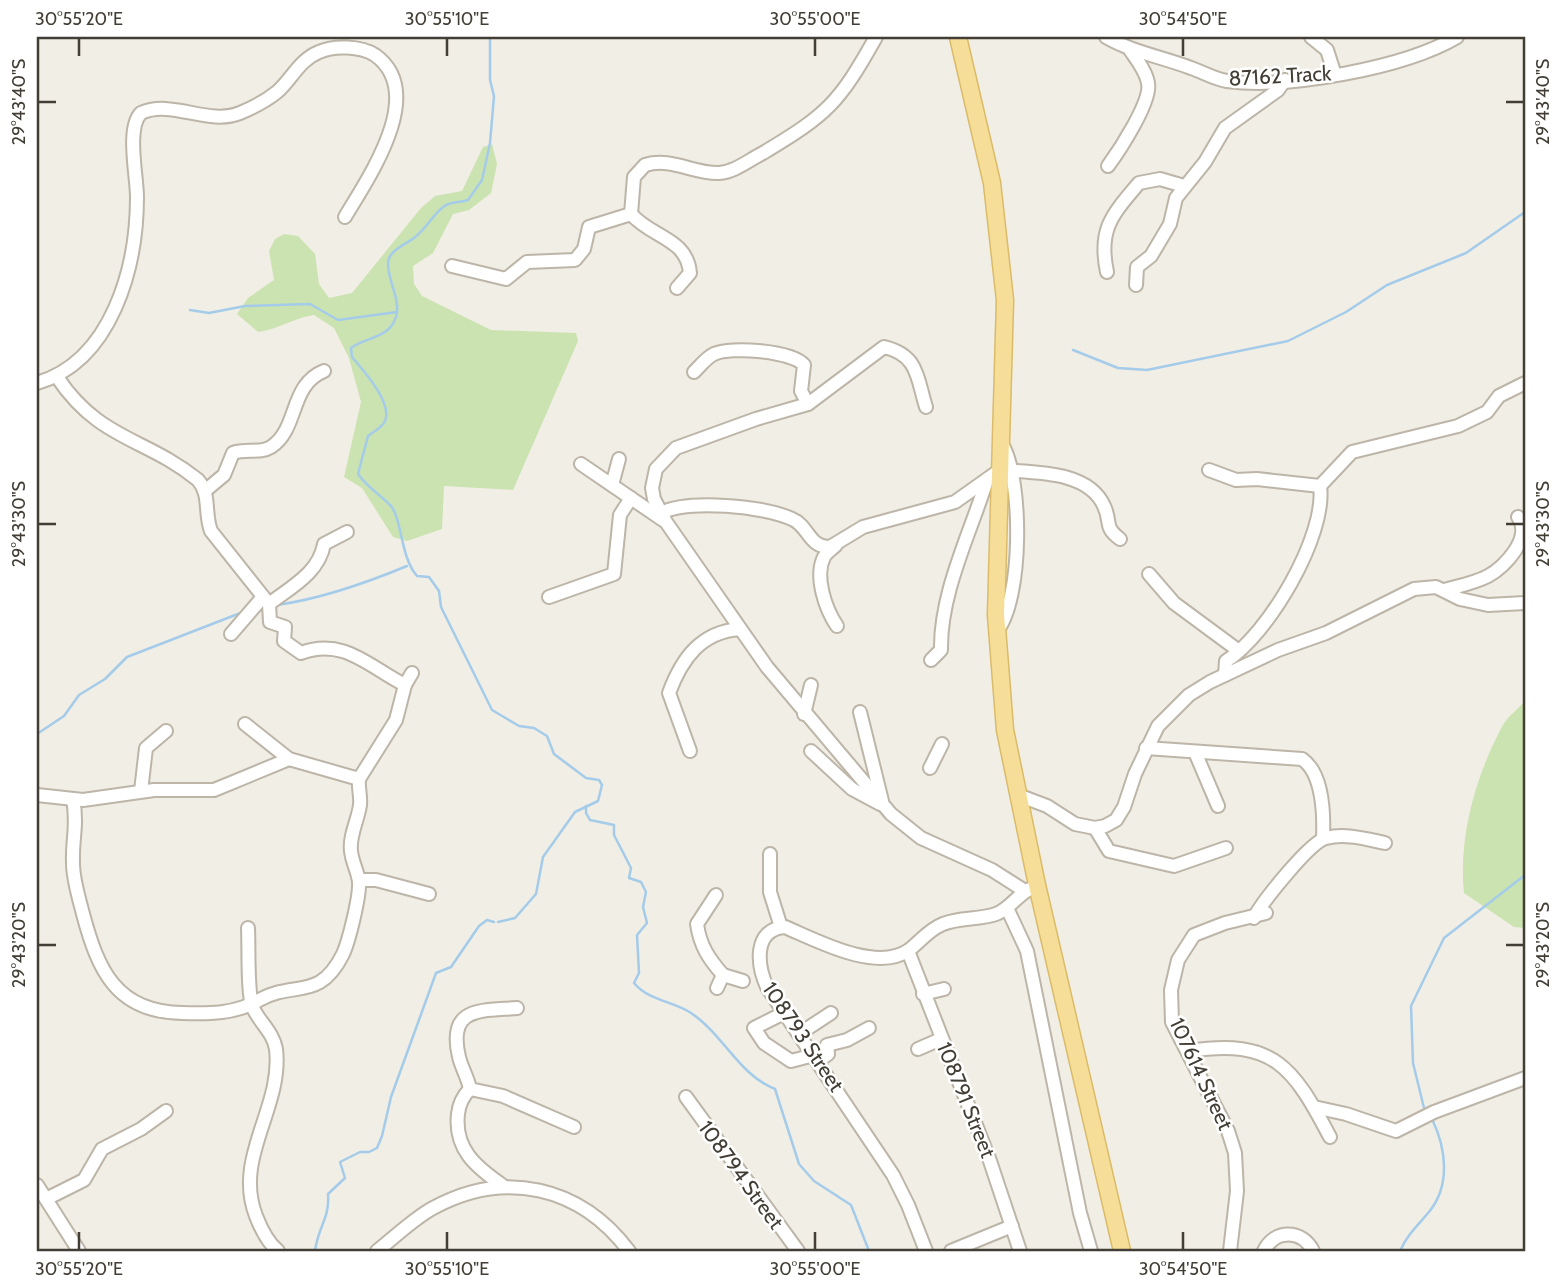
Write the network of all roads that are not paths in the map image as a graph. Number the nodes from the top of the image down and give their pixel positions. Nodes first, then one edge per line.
1 (876, 37) edge
2 (958, 37) edge
3 (1106, 37) edge
4 (1457, 37) edge
5 (1318, 38) edge
6 (1130, 50) junction
7 (1335, 75) junction
8 (1285, 80) junction
9 (1108, 166) dead end
10 (1184, 186) junction
11 (631, 214) junction
12 (345, 218) dead end
13 (452, 267) dead end
14 (1107, 272) dead end
15 (1136, 285) dead end
16 (677, 288) dead end
17 (324, 371) dead end
18 (694, 372) dead end
19 (57, 376) junction
20 (37, 383) edge
21 (1525, 383) edge
22 (808, 404) junction
23 (926, 407) dead end
24 (619, 459) dead end
25 (581, 464) dead end
26 (1209, 470) dead end
27 (1007, 471) junction
28 (986, 482) junction
29 (612, 485) junction
30 (1320, 486) junction
31 (206, 490) junction
32 (631, 498) junction
33 (1518, 517) dead end
34 (664, 518) junction
35 (346, 532) dead end
36 (1120, 539) dead end
37 (838, 543) junction
38 (1149, 574) dead end
39 (1444, 590) junction
40 (549, 597) dead end
41 (1525, 603) edge
42 (265, 605) junction
43 (837, 626) dead end
44 (740, 629) junction
45 (231, 634) dead end
46 (1239, 652) junction
47 (931, 660) dead end
48 (412, 673) dead end
49 (1225, 675) junction
50 (405, 685) junction
51 (811, 685) dead end
52 (860, 712) dead end
53 (804, 714) junction
54 (246, 724) dead end
55 (166, 731) dead end
56 (942, 744) dead end
57 (1146, 748) junction
58 (690, 751) dead end
59 (811, 751) dead end
60 (1195, 752) junction
61 (289, 759) junction
62 (930, 768) dead end
63 (359, 779) junction
64 (141, 791) junction
65 (37, 795) edge
66 (1018, 796) junction
67 (73, 799) junction
68 (883, 805) junction
69 (1218, 806) dead end
70 (1095, 828) junction
71 (1323, 838) junction
72 (1385, 842) dead end
73 (1226, 848) dead end
74 (770, 854) dead end
75 (359, 880) junction
76 (1031, 888) junction
77 (429, 894) dead end
78 (716, 895) dead end
79 (1007, 908) junction
80 (781, 927) junction
81 (248, 928) dead end
82 (908, 951) junction
83 (743, 981) dead end
84 (944, 989) dead end
85 (923, 994) junction
86 (252, 1005) junction
87 (517, 1008) dead end
88 (784, 1013) junction
89 (831, 1013) dead end
90 (869, 1028) dead end
91 (799, 1034) junction
92 (941, 1039) junction
93 (918, 1049) dead end
94 (1189, 1051) junction
95 (816, 1058) junction
96 (1525, 1078) edge
97 (470, 1089) junction
98 (686, 1097) dead end
99 (1314, 1108) junction
100 (166, 1111) dead end
101 (574, 1127) dead end
102 (1330, 1137) dead end
103 (37, 1185) edge
104 (502, 1185) junction
105 (46, 1199) junction
106 (1012, 1226) junction
107 (79, 1251) edge
108 (278, 1251) edge
109 (377, 1251) edge
110 (629, 1251) edge
111 (798, 1251) edge
112 (926, 1251) edge
113 (951, 1251) edge
114 (1020, 1251) edge
115 (1091, 1251) edge
116 (1122, 1251) edge
117 (1230, 1251) edge
118 (1264, 1251) edge
119 (1313, 1251) edge

1 - 11 street
2 - 27 main road
3 - 6 street, 87162 Track
4 - 7 street, 87162 Track
5 - 7 street
6 - 8 street, 87162 Track
6 - 9 street
7 - 8 street, 87162 Track
8 - 10 street
10 - 14 street
10 - 15 street
11 - 13 street
11 - 16 street
12 - 19 street
17 - 31 street
18 - 22 street
19 - 20 street
19 - 31 street
21 - 30 street
22 - 23 street
22 - 34 street
24 - 29 street
25 - 29 street
26 - 30 street
27 - 28 street
27 - 36 street
27 - 66 main road
28 - 37 street
28 - 47 street
29 - 32 street
30 - 46 street
31 - 42 street
32 - 34 street
32 - 40 street
33 - 39 street
34 - 37 street
34 - 44 street
35 - 42 street
37 - 43 street
38 - 46 street
39 - 41 street
39 - 49 street
42 - 45 street
42 - 50 street
44 - 53 street
44 - 58 street
46 - 49 street
48 - 50 street
49 - 57 street
50 - 63 street
51 - 53 street
52 - 68 street
53 - 68 street
54 - 61 street
55 - 64 street
56 - 62 street
57 - 60 street
57 - 70 street
59 - 68 street
60 - 69 street
60 - 71 street
61 - 63 street
61 - 64 street
63 - 75 street
64 - 67 street
65 - 67 street
66 - 70 street
66 - 76 main road
67 - 86 street
68 - 76 street
70 - 73 street
71 - 72 street
71 - 94 street, 107614 Street
74 - 80 street
75 - 77 street
75 - 86 street
76 - 79 street
76 - 116 main road
78 - 83 street
79 - 82 street
79 - 115 street
80 - 82 street
80 - 88 street, 108793 Street
81 - 86 street
82 - 85 street, 108791 Street
84 - 85 street
85 - 92 street, 108791 Street
86 - 108 street
87 - 97 street
88 - 91 street, 108793 Street
88 - 95 street
89 - 91 street
90 - 95 street
91 - 95 street, 108793 Street
92 - 93 street
92 - 106 street, 108791 Street
94 - 99 street
94 - 117 street, 107614 Street
95 - 112 street, 108793 Street
96 - 99 street
97 - 101 street
97 - 104 street
98 - 111 street, 108794 Street
99 - 102 street
100 - 105 street
103 - 105 street
104 - 109 street
104 - 110 street
105 - 107 street
106 - 113 street
106 - 114 street, 108791 Street
118 - 119 street

